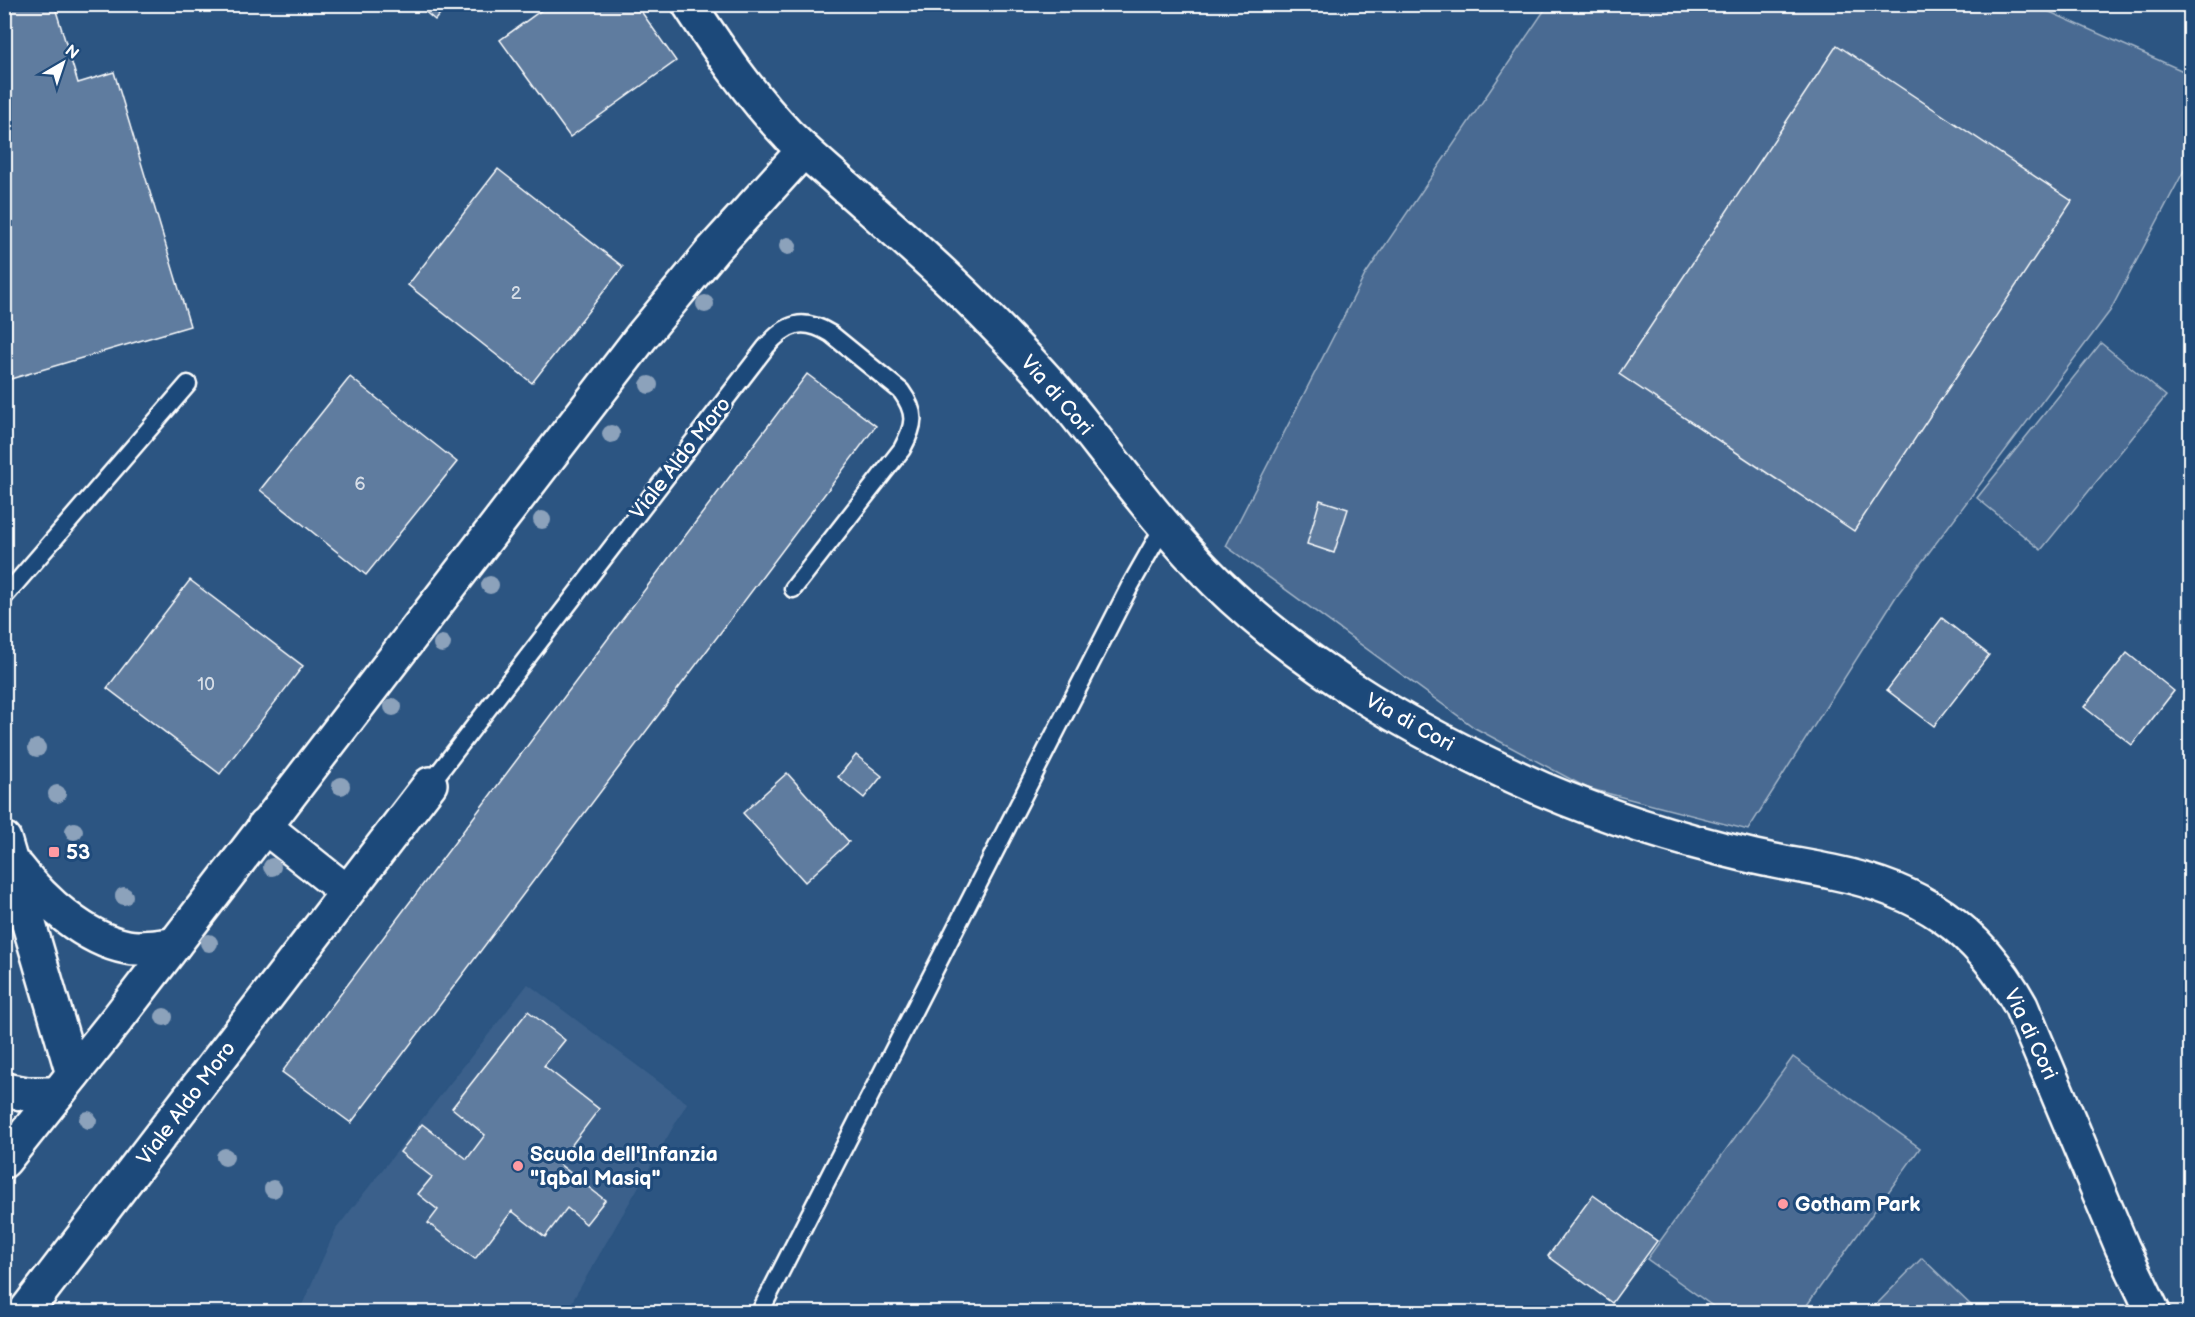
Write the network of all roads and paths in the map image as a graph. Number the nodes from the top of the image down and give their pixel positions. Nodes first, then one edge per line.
1 (689, 4) edge
2 (804, 150) junction
3 (188, 384) dead end
4 (1164, 526) junction
5 (793, 589) dead end
6 (4, 597) edge
7 (430, 784) joint
8 (264, 826) junction
9 (8, 848) edge
10 (347, 892) junction
11 (174, 945) junction
12 (65, 1084) junction
13 (4, 1090) edge
14 (4, 1161) edge
15 (25, 1312) edge
16 (760, 1312) edge
17 (2153, 1312) edge

1 - 2 street, Via di Cori
2 - 4 street, Via di Cori
2 - 8 street
3 - 6 lane
4 - 16 lane
4 - 17 street, Via di Cori
5 - 7 lane, Viale Aldo Moro
7 - 10 street, Viale Aldo Moro
8 - 10 street
8 - 11 street
9 - 11 street
9 - 12 street
10 - 15 street, Viale Aldo Moro
11 - 12 street
12 - 13 street
12 - 14 street

